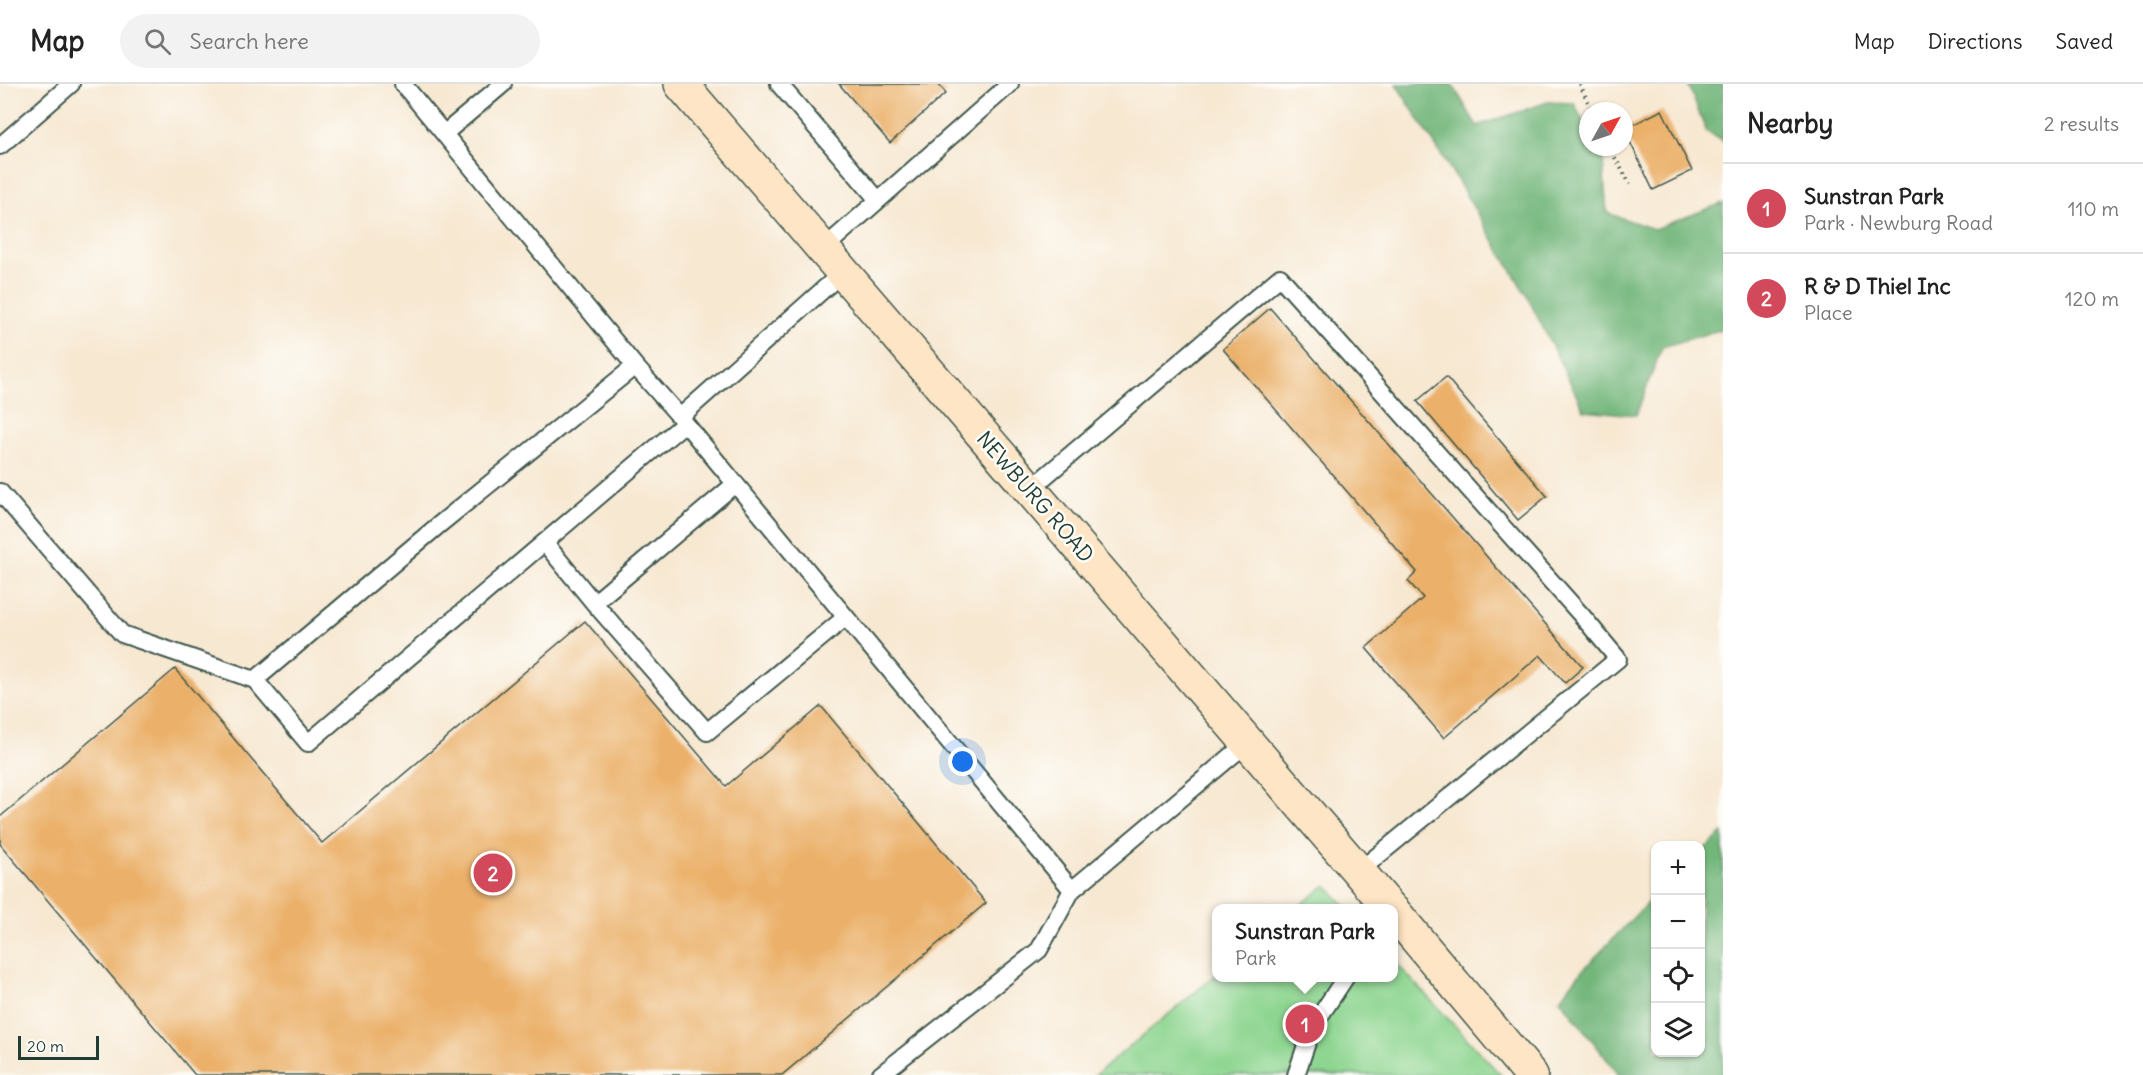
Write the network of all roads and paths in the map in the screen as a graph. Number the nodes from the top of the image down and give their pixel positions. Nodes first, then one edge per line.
1 (71, 84) edge
2 (404, 84) edge
3 (503, 84) edge
4 (681, 84) edge
5 (779, 84) edge
6 (1010, 84) edge
7 (1580, 84) edge
8 (1588, 102) edge
9 (445, 133) junction
10 (0, 146) edge
11 (1614, 156) edge
12 (1630, 184) dead end
13 (878, 200) junction
14 (833, 260) junction
15 (635, 366) junction
16 (682, 420) junction
17 (735, 484) junction
18 (1029, 490) junction
19 (0, 492) edge
20 (544, 543) junction
21 (594, 603) junction
22 (846, 617) junction
23 (255, 680) junction
24 (1246, 743) junction
25 (1359, 871) junction
26 (1072, 890) junction
27 (1383, 904) edge
28 (1398, 923) edge
29 (1342, 982) edge
30 (880, 1075) edge
31 (1296, 1075) edge
32 (1531, 1075) edge

1 - 10 lane
2 - 9 lane
3 - 9 lane
4 - 14 main road, NEWBURG ROAD
5 - 13 lane
6 - 13 lane
7 - 8 path
9 - 15 lane
11 - 12 path
13 - 14 lane
14 - 16 lane
14 - 18 main road, NEWBURG ROAD
15 - 16 lane
15 - 23 lane
16 - 17 lane
16 - 20 lane
17 - 21 lane
17 - 22 lane
18 - 24 main road, NEWBURG ROAD
18 - 25 lane
19 - 23 lane
20 - 21 lane
20 - 23 lane
21 - 22 lane
22 - 26 lane
24 - 25 main road, NEWBURG ROAD
24 - 26 lane
25 - 27 main road, NEWBURG ROAD
26 - 30 lane
28 - 32 main road, NEWBURG ROAD
29 - 31 lane

